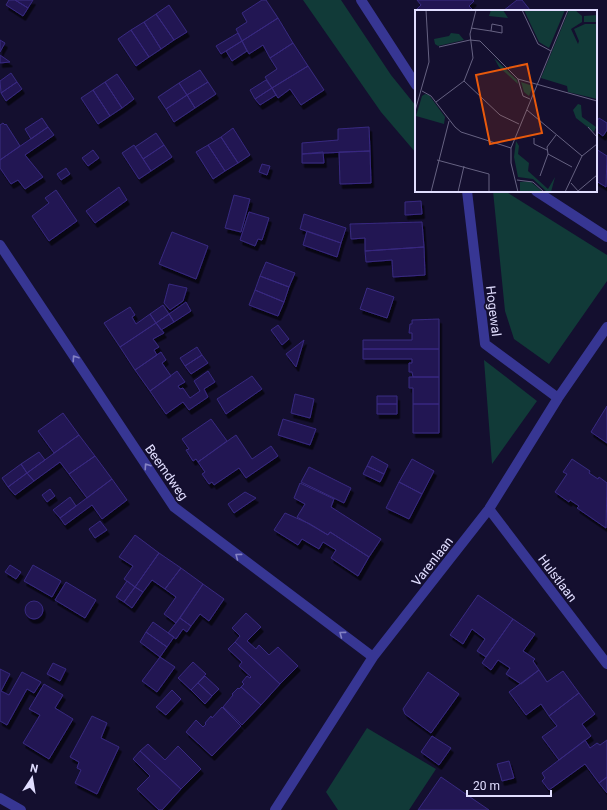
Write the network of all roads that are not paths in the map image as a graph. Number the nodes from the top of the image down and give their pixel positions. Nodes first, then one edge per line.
1 (361, 0) edge
2 (415, 83) edge
3 (467, 192) edge
4 (538, 192) edge
5 (607, 237) edge
6 (0, 245) edge
7 (607, 327) edge
8 (558, 398) junction
9 (489, 509) junction
10 (373, 657) junction
11 (607, 664) edge
12 (0, 798) edge
13 (21, 810) edge
14 (275, 810) edge

1 - 2 street
3 - 8 street, Hogewal
4 - 5 street
10 -> 6 street, Beemdweg
7 - 8 street, Varenlaan
8 - 9 street, Varenlaan
9 - 10 street, Varenlaan
9 - 11 street, Hulstlaan
10 - 14 street, Varenlaan
12 - 13 street

